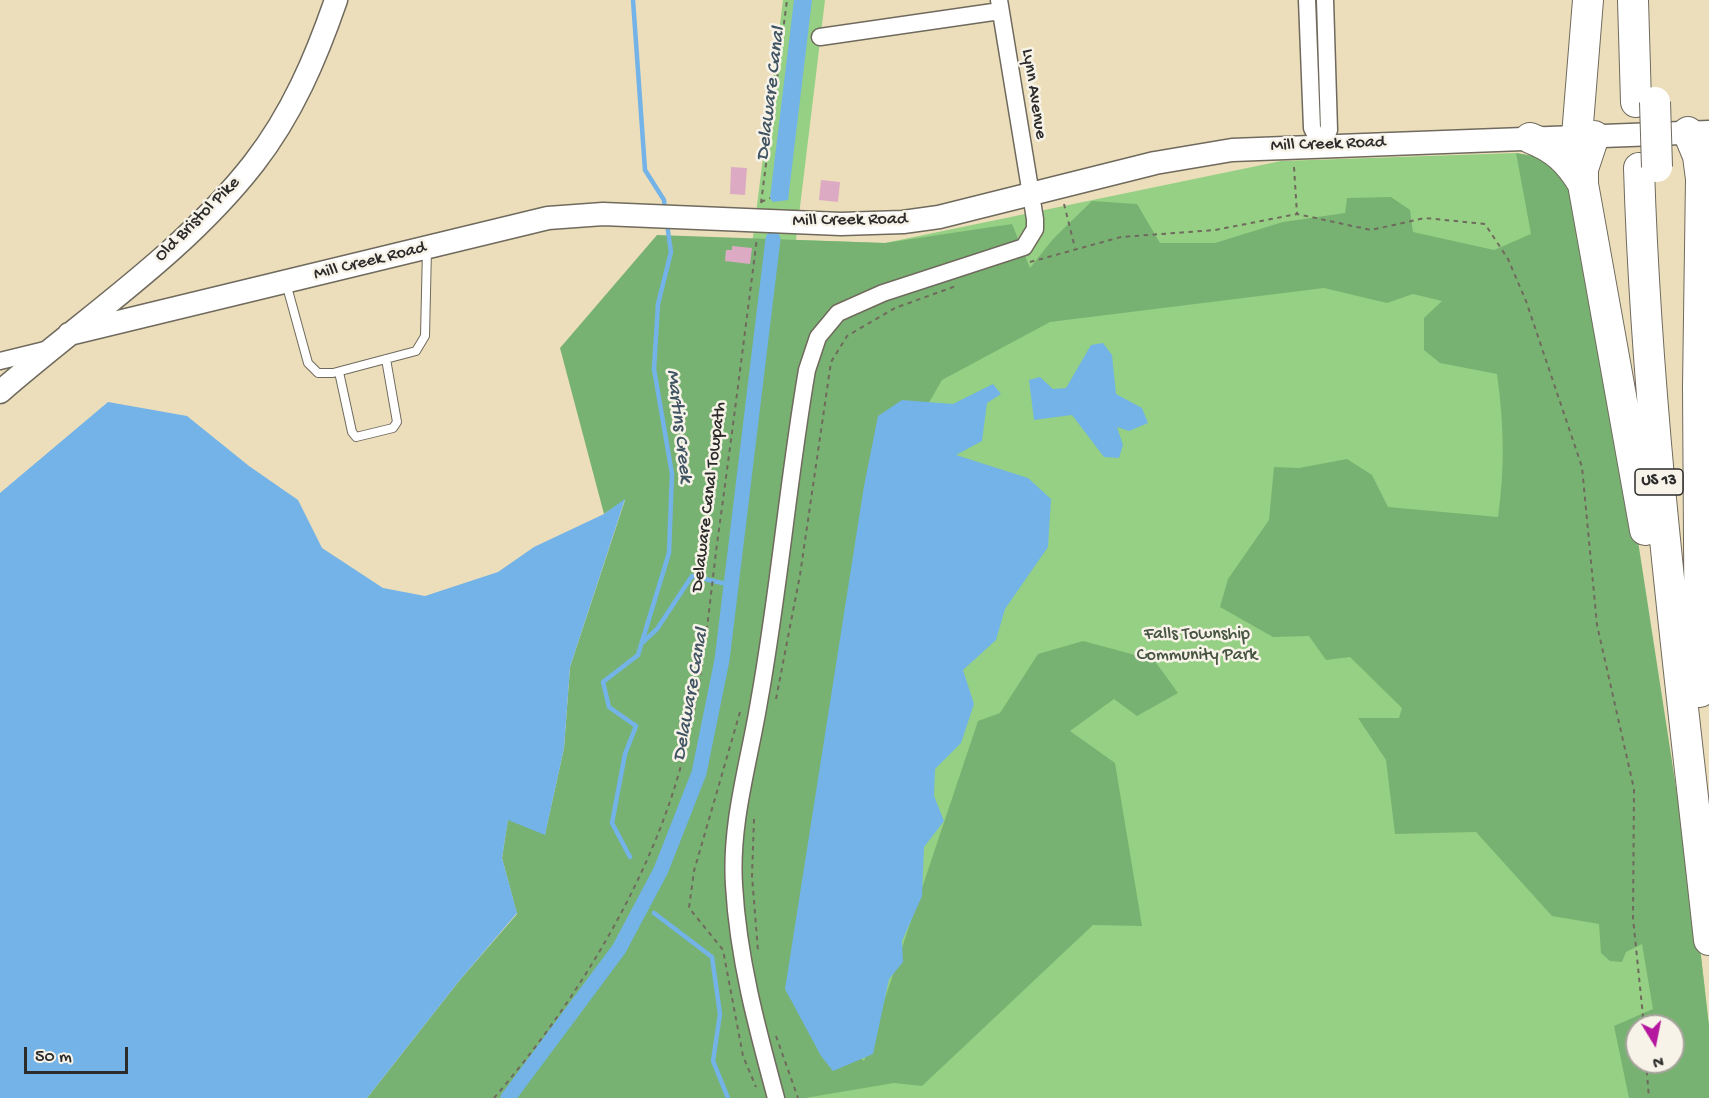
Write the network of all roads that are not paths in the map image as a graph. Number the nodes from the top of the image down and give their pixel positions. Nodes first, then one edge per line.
1 (336, 0) edge
2 (1308, 0) edge
3 (1325, 0) edge
4 (1588, 0) edge
5 (1633, 0) edge
6 (1651, 0) edge
7 (1000, 5) edge
8 (820, 37) dead end
9 (1646, 102) junction
10 (1699, 132) edge
11 (1585, 136) junction
12 (1530, 138) junction
13 (1321, 145) junction
14 (1648, 167) junction
15 (1705, 168) edge
16 (1584, 184) junction
17 (1030, 194) junction
18 (427, 248) junction
19 (286, 283) junction
20 (69, 334) junction
21 (51, 349) junction
22 (386, 359) junction
23 (0, 361) edge
24 (339, 372) junction
25 (0, 392) edge
26 (1700, 692) junction
27 (1701, 784) edge
28 (1709, 940) edge
29 (776, 1098) edge

1 - 20 main road, Old Bristol Pike
2 - 13 street
3 - 13 street
4 - 11 highway
5 - 9 highway, US 13
6 - 9 highway, US 13
7 - 8 street
7 - 17 street, Lynn Avenue
9 - 14 highway, US 13
10 - 11 main road, Mill Creek Road
10 - 15 highway
11 - 12 main road, Mill Creek Road
11 - 16 highway
12 - 13 main road, Mill Creek Road
12 - 16 highway
13 - 17 main road, Mill Creek Road
14 - 26 highway, US 13
14 - 27 highway, US 13
15 - 26 highway
16 - 27 highway
17 - 18 main road, Mill Creek Road
17 - 29 street, Lynn Avenue
18 - 19 main road, Mill Creek Road
18 - 22 lane
19 - 20 main road, Mill Creek Road
19 - 24 lane
20 - 21 main road, Old Bristol Pike
21 - 23 street
21 - 25 main road, Old Bristol Pike
22 - 24 lane
22 - 24 lane
26 - 27 highway, US 13
27 - 28 highway, US 13

